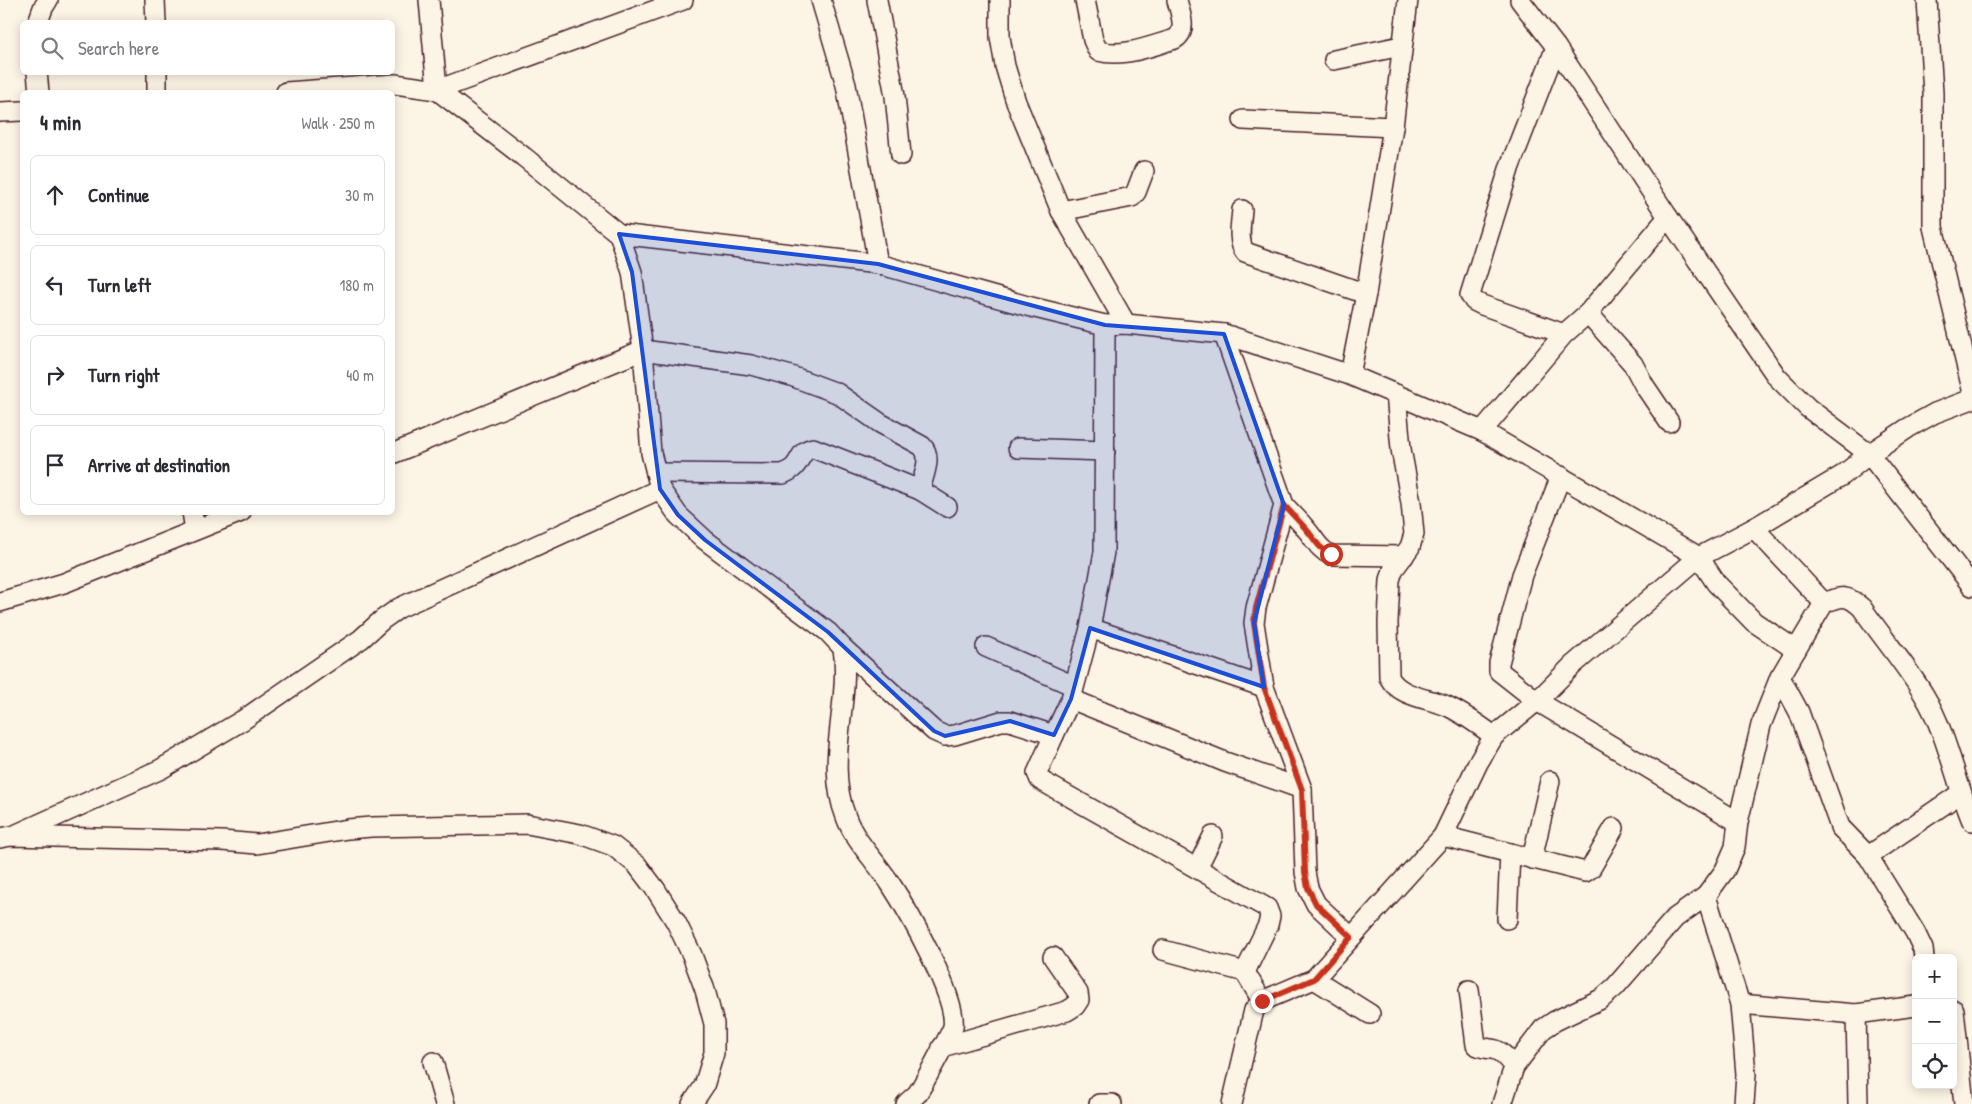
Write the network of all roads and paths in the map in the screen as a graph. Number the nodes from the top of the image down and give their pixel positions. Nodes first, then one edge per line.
1 (48, 0) edge
2 (155, 0) edge
3 (429, 0) edge
4 (683, 0) edge
5 (821, 0) edge
6 (877, 0) edge
7 (1000, 0) edge
8 (1085, 0) edge
9 (1177, 0) edge
10 (1408, 0) edge
11 (1520, 0) edge
12 (1927, 0) edge
13 (39, 20) edge
14 (156, 20) edge
15 (1401, 46) junction
16 (1556, 46) junction
17 (1334, 60) dead end
18 (37, 75) edge
19 (157, 75) edge
20 (39, 90) edge
21 (157, 90) edge
22 (313, 90) edge
23 (437, 90) junction
24 (20, 110) edge
25 (0, 112) edge
26 (1244, 120) dead end
27 (1393, 127) junction
28 (901, 155) dead end
29 (1144, 171) dead end
30 (1242, 210) dead end
31 (1061, 211) junction
32 (1668, 217) junction
33 (618, 234) junction
34 (878, 264) junction
35 (1366, 294) junction
36 (1588, 313) junction
37 (1126, 324) junction
38 (1105, 326) junction
39 (1224, 334) junction
40 (1564, 334) junction
41 (643, 350) junction
42 (1350, 374) junction
43 (1972, 389) edge
44 (1396, 394) junction
45 (1972, 399) edge
46 (1669, 422) dead end
47 (1482, 431) junction
48 (1018, 448) dead end
49 (1106, 451) junction
50 (395, 453) edge
51 (1869, 454) junction
52 (1561, 476) junction
53 (658, 481) junction
54 (920, 490) junction
55 (1284, 505) junction
56 (947, 507) dead end
57 (224, 515) edge
58 (193, 521) edge
59 (1754, 528) junction
60 (1404, 556) junction
61 (1699, 557) junction
62 (1972, 586) edge
63 (0, 602) edge
64 (1824, 603) junction
65 (1090, 628) junction
66 (986, 647) dead end
67 (843, 648) junction
68 (1796, 650) junction
69 (1780, 677) junction
70 (1264, 687) junction
71 (1073, 692) junction
72 (1537, 701) junction
73 (1054, 735) junction
74 (1494, 736) junction
75 (1550, 782) dead end
76 (1302, 790) junction
77 (1961, 793) junction
78 (1972, 820) edge
79 (1738, 822) junction
80 (1614, 828) dead end
81 (1213, 836) dead end
82 (1443, 836) junction
83 (6, 837) edge
84 (1510, 853) junction
85 (1868, 856) junction
86 (1532, 859) junction
87 (1197, 868) junction
88 (1706, 896) junction
89 (1507, 920) dead end
90 (1351, 937) junction
91 (1163, 950) dead end
92 (1924, 954) edge
93 (1053, 957) dead end
94 (1245, 972) junction
95 (1314, 979) junction
96 (1469, 990) dead end
97 (1262, 1001) junction
98 (1740, 1004) junction
99 (1912, 1007) edge
100 (1957, 1011) edge
101 (1370, 1014) dead end
102 (1856, 1014) junction
103 (1972, 1015) edge
104 (1957, 1038) edge
105 (942, 1047) junction
106 (433, 1062) dead end
107 (1514, 1067) junction
108 (445, 1104) edge
109 (692, 1104) edge
110 (906, 1104) edge
111 (1099, 1104) edge
112 (1112, 1104) edge
113 (1232, 1104) edge
114 (1502, 1104) edge
115 (1744, 1104) edge
116 (1858, 1104) edge
117 (1964, 1104) edge

1 - 13 street
2 - 14 street
3 - 23 street
4 - 23 street
5 - 34 street
6 - 28 street
7 - 31 street
8 - 9 street
10 - 15 street
11 - 16 street
12 - 43 street
15 - 17 street
15 - 27 street
16 - 32 street
16 - 40 street
18 - 20 street
19 - 21 street
22 - 23 street
23 - 33 street
24 - 25 street
26 - 27 street
27 - 35 street
29 - 31 street
30 - 35 street
31 - 37 street
32 - 36 street
32 - 51 street
33 - 34 street
33 - 41 street
34 - 38 street
35 - 42 street
36 - 40 street
36 - 46 street
37 - 38 street
37 - 39 street
38 - 49 street
39 - 42 street
39 - 55 street
40 - 47 street
41 - 50 street
41 - 53 street
41 - 54 street
42 - 44 street
44 - 47 street
44 - 60 street
45 - 51 street
47 - 52 street
48 - 49 street
49 - 65 street
51 - 59 street
51 - 62 street
52 - 61 street
52 - 72 street
53 - 54 street
53 - 67 street
53 - 83 street
54 - 56 street
55 - 60 street
55 - 70 street
57 - 58 street
58 - 63 street
59 - 61 street
59 - 64 street
60 - 74 street
61 - 68 street
61 - 72 street
64 - 68 street
64 - 77 street
65 - 70 street
65 - 71 street
66 - 71 street
67 - 73 street
67 - 105 street
68 - 69 street
69 - 79 street
69 - 85 street
70 - 76 street
71 - 73 street
71 - 76 street
72 - 74 street
72 - 79 street
73 - 87 street
74 - 82 street
75 - 86 street
76 - 90 street
77 - 78 street
77 - 85 street
79 - 88 street
80 - 86 street
81 - 87 street
82 - 84 street
82 - 90 street
83 - 109 street
84 - 86 street
84 - 89 street
85 - 92 street
87 - 94 street
88 - 98 street
88 - 107 street
90 - 95 street
91 - 94 street
93 - 105 street
94 - 97 street
95 - 97 street
95 - 101 street
96 - 107 street
97 - 113 street
98 - 102 street
98 - 115 street
99 - 102 street
100 - 103 street
102 - 116 street
104 - 117 street
105 - 110 street
106 - 108 street
107 - 114 street
111 - 112 street

